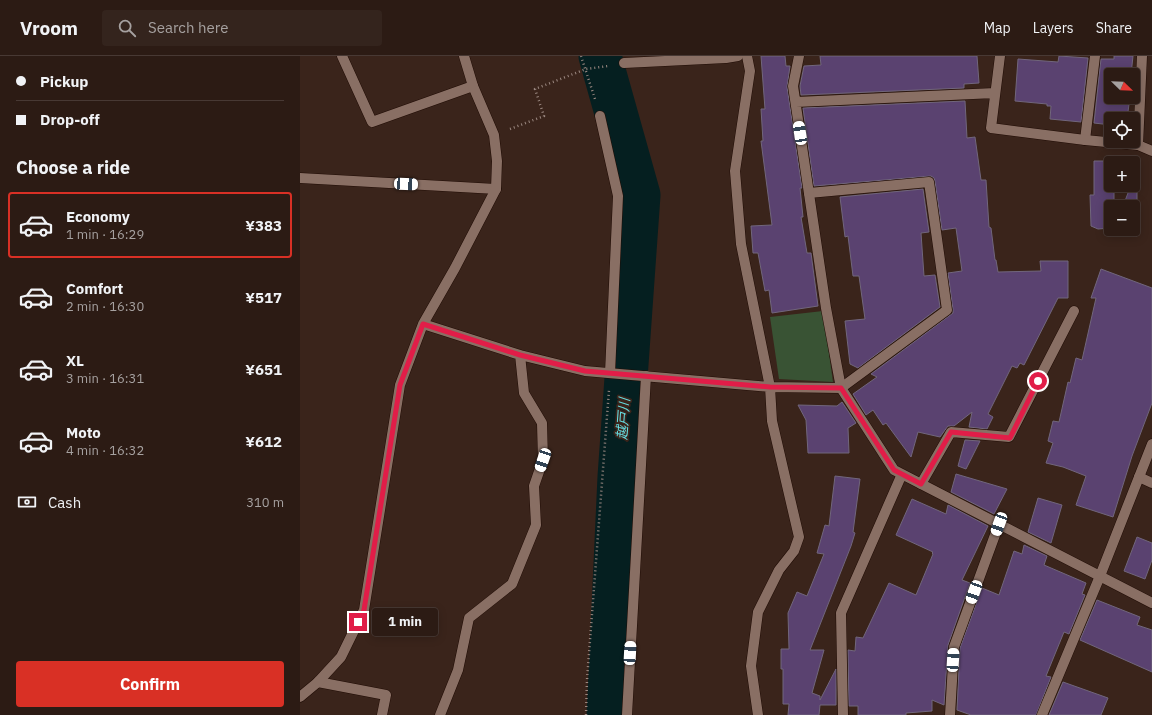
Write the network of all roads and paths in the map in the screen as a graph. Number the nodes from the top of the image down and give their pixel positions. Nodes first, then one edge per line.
1 (342, 56) edge
2 (464, 56) edge
3 (581, 56) edge
4 (738, 56) edge
5 (747, 56) edge
6 (799, 56) edge
7 (1000, 56) edge
8 (1095, 56) edge
9 (1142, 56) edge
10 (624, 63) joint
11 (586, 69) junction
12 (473, 86) junction
13 (996, 92) junction
14 (796, 102) junction
15 (1139, 112) edge
16 (600, 116) joint
17 (494, 135) junction
18 (1085, 140) junction
19 (1104, 142) edge
20 (1140, 146) edge
21 (1152, 151) edge
22 (300, 178) edge
23 (496, 189) junction
24 (810, 193) junction
25 (1074, 311) dead end
26 (423, 324) junction
27 (520, 355) junction
28 (610, 373) junction
29 (646, 376) junction
30 (770, 387) junction
31 (841, 388) junction
32 (1152, 444) edge
33 (902, 474) junction
34 (1139, 477) junction
35 (1152, 483) edge
36 (921, 484) junction
37 (999, 524) junction
38 (1100, 576) junction
39 (1152, 603) edge
40 (318, 682) junction
41 (300, 697) edge
42 (382, 715) edge
43 (440, 715) edge
44 (586, 715) edge
45 (627, 715) edge
46 (758, 715) edge
47 (843, 715) edge
48 (950, 715) edge
49 (1042, 715) edge

1 - 12 street
2 - 12 street
3 - 11 path
4 - 10 street
5 - 30 street
6 - 14 street
7 - 13 street
8 - 18 street
9 - 15 street
10 - 11 path
11 - 16 path
11 - 17 path
12 - 17 street
13 - 14 street
13 - 18 street
14 - 24 street
16 - 28 street
17 - 23 street
18 - 19 street
20 - 21 street
22 - 23 street
23 - 26 street
24 - 31 street
24 - 31 street
25 - 36 street
26 - 27 street
26 - 40 street
27 - 28 street
27 - 43 street
28 - 29 street
28 - 44 path
29 - 30 street
29 - 45 street
30 - 31 street
30 - 46 street
31 - 33 street
32 - 34 street
33 - 36 street
33 - 47 street
34 - 35 street
34 - 38 street
36 - 37 street
37 - 38 street
37 - 48 street
38 - 39 street
38 - 49 street
40 - 41 street
40 - 42 street

